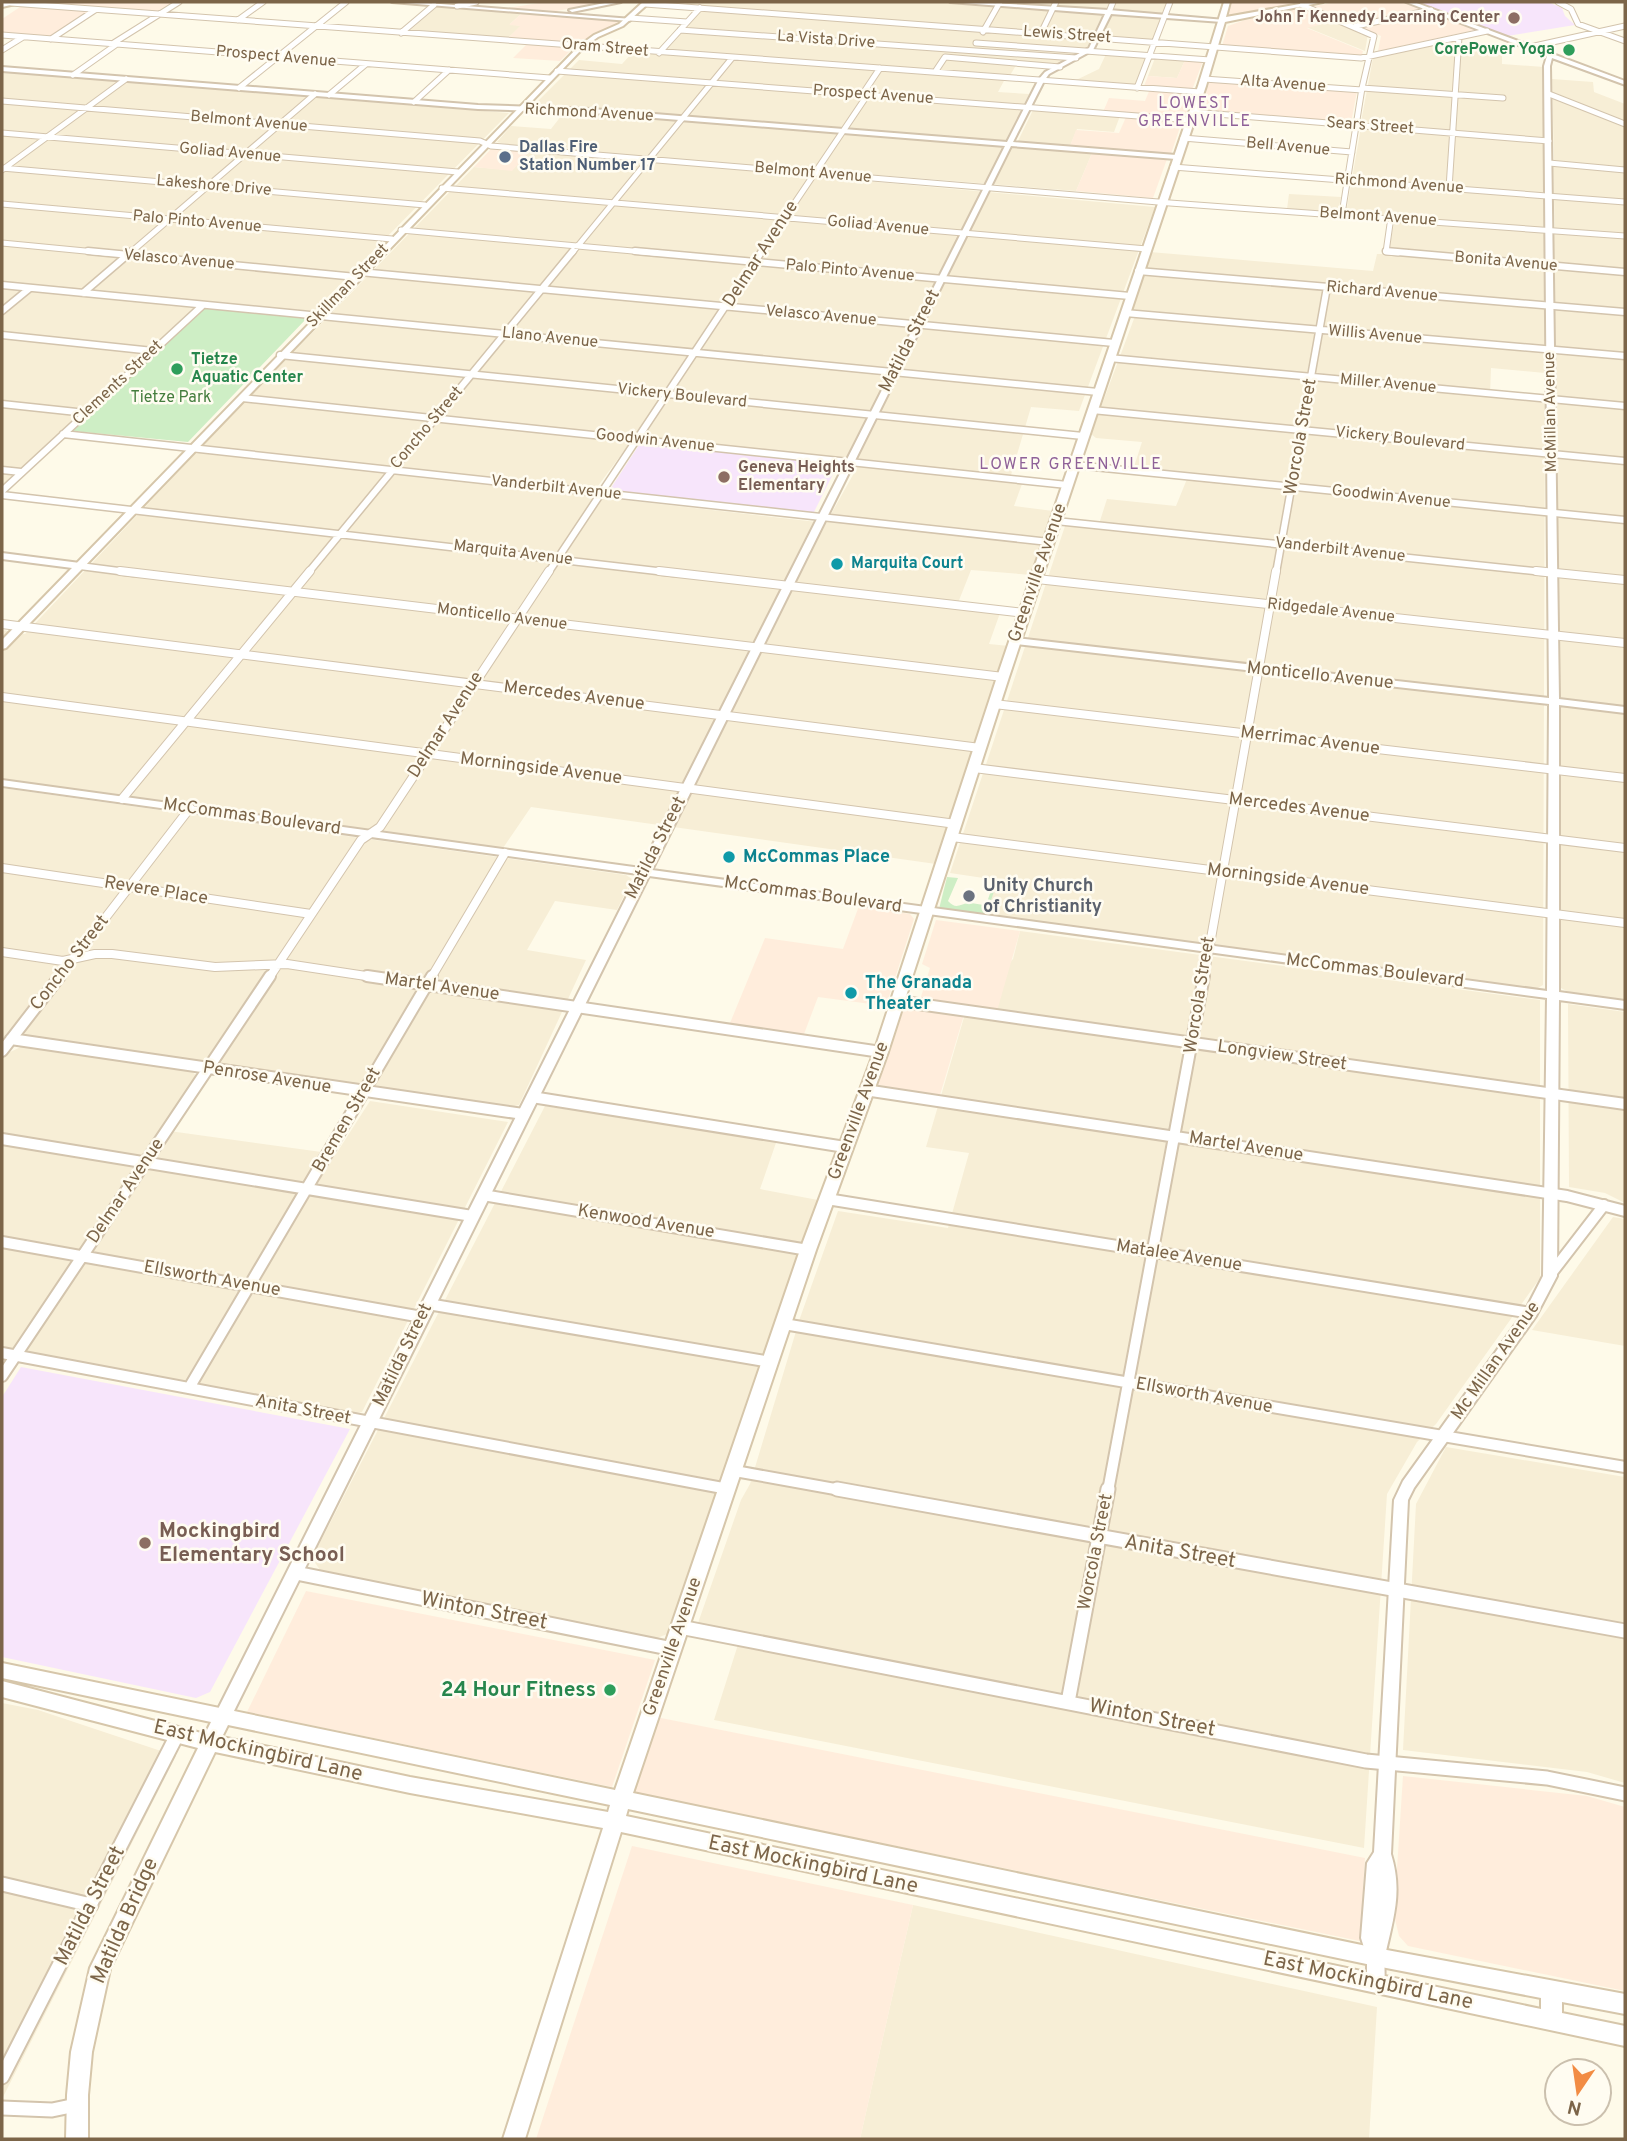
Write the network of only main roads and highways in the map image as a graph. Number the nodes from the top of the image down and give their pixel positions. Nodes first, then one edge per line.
1 (21, 2) edge
2 (1227, 2) edge
3 (1320, 2) edge
4 (643, 3) edge
5 (2, 5) edge
6 (1222, 20) junction
7 (2, 646) edge
8 (2, 1670) edge
9 (2, 1689) edge
10 (223, 1716) junction
11 (210, 1743) junction
12 (622, 1799) junction
13 (614, 1822) junction
14 (955, 1868) junction
15 (950, 1894) junction
16 (1141, 1907) junction
17 (1139, 1933) junction
18 (1551, 1991) junction
19 (1625, 2004) edge
20 (1552, 2020) junction
21 (1625, 2036) edge
22 (77, 2139) edge
23 (514, 2139) edge

1 - 5 main road
2 - 6 main road, Greenville Avenue
3 - 6 main road
4 - 7 main road, Skillman Street
6 - 12 main road, Greenville Avenue
8 - 10 main road, East Mockingbird Lane
9 - 11 main road, East Mockingbird Lane
10 - 11 main road, Matilda Bridge
10 - 12 main road, East Mockingbird Lane
11 - 13 main road, East Mockingbird Lane
11 - 22 main road, Matilda Bridge
12 - 13 main road, Greenville Avenue
12 - 14 main road, East Mockingbird Lane
13 - 15 main road, East Mockingbird Lane
13 - 23 main road, Greenville Avenue
14 - 15 main road
14 - 16 main road, East Mockingbird Lane
15 - 17 main road, East Mockingbird Lane
16 - 17 main road
16 - 18 main road, East Mockingbird Lane
17 - 20 main road, East Mockingbird Lane
18 - 19 main road, East Mockingbird Lane
18 - 20 main road
20 - 21 main road, East Mockingbird Lane

